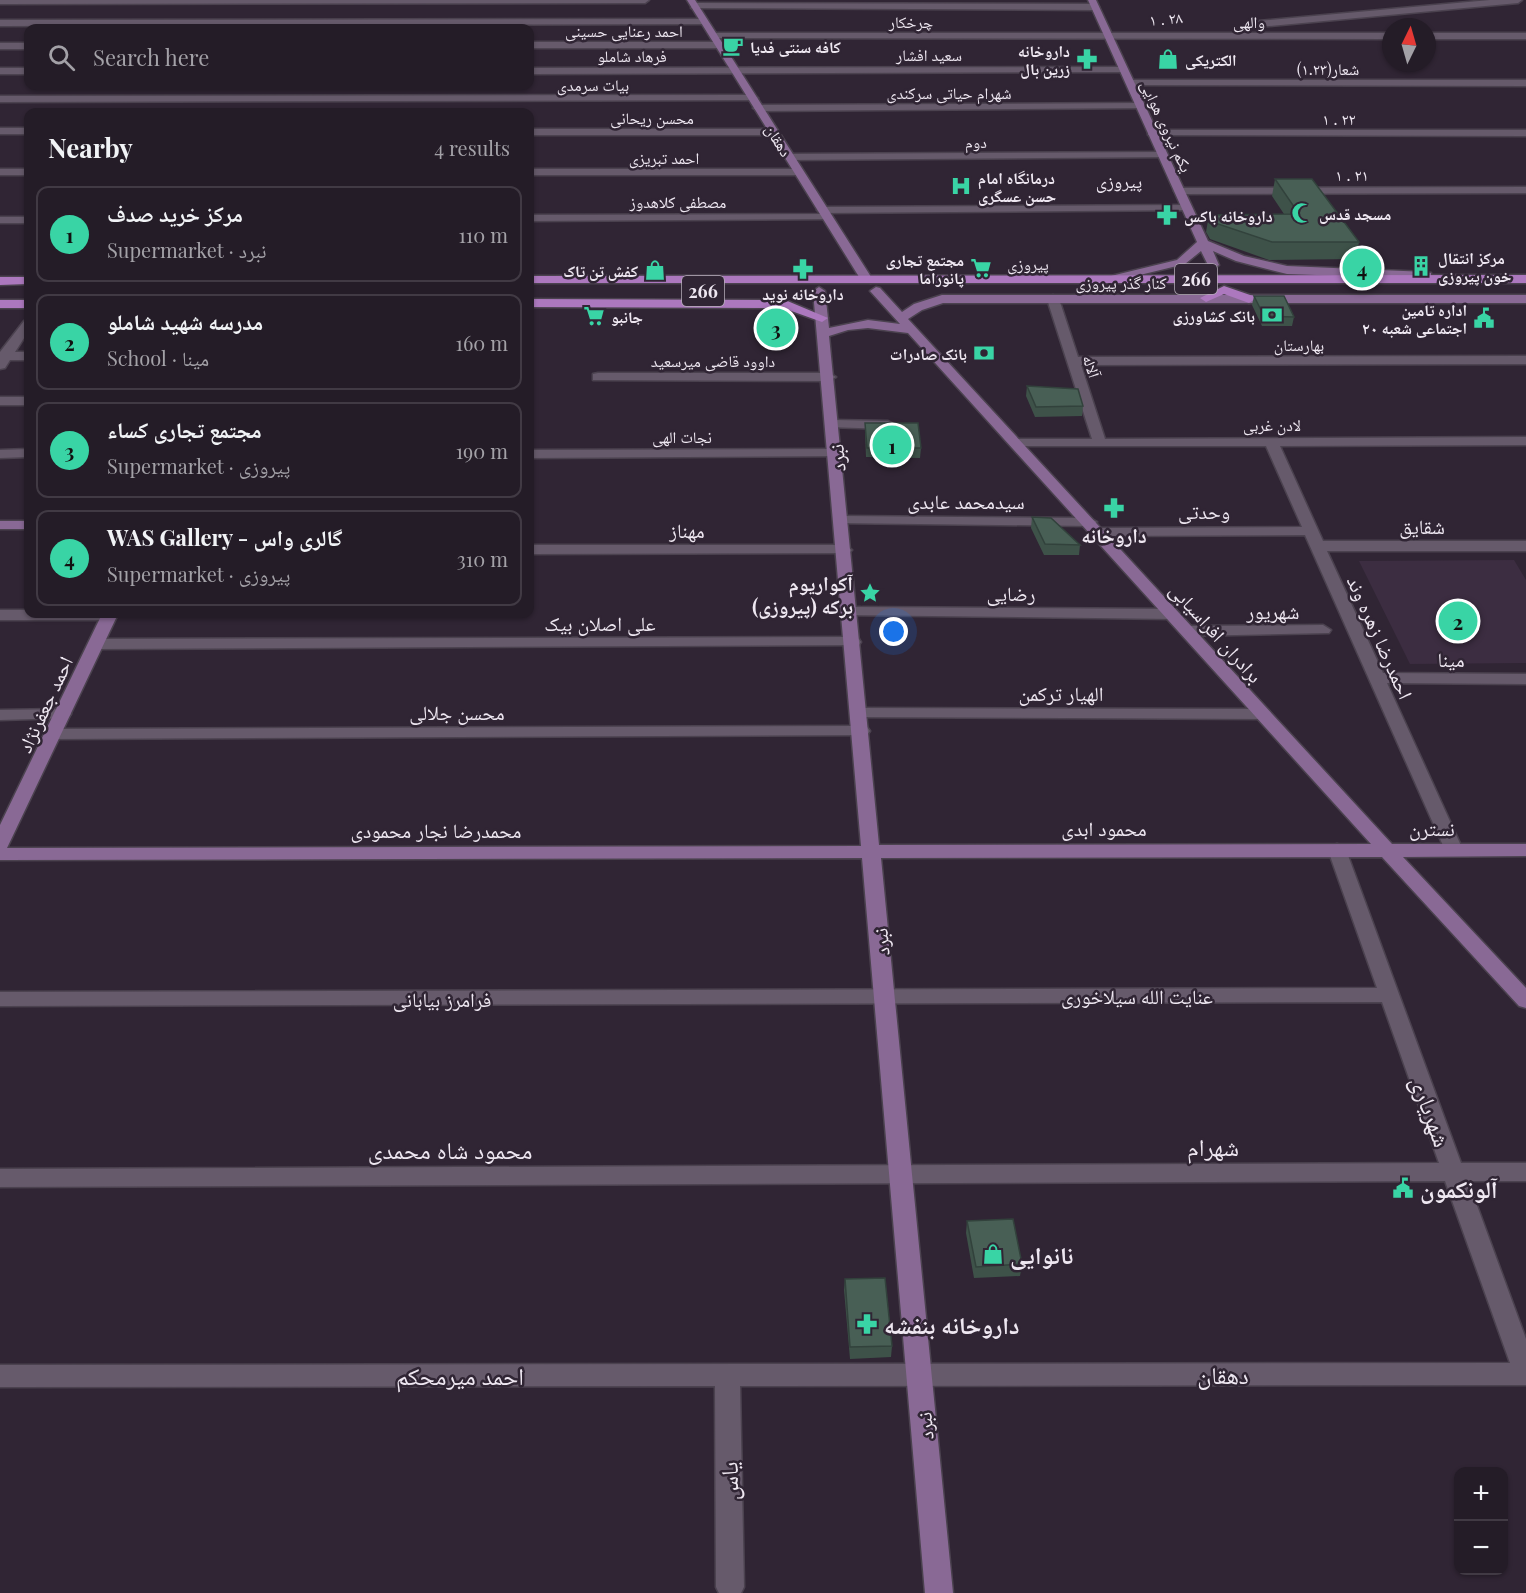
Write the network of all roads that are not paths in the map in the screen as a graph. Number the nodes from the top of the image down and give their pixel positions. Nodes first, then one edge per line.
1 (312, 0) edge
2 (645, 0) edge
3 (1518, 0) edge
4 (0, 1) edge
5 (692, 3) edge
6 (1093, 3) edge
7 (705, 22) junction
8 (0, 23) edge
9 (99, 24) edge
10 (298, 24) edge
11 (501, 24) edge
12 (1139, 35) junction
13 (1108, 36) junction
14 (1382, 36) edge
15 (1436, 36) edge
16 (1526, 36) edge
17 (716, 41) junction
18 (534, 45) edge
19 (0, 46) edge
20 (24, 46) edge
21 (1123, 69) junction
22 (534, 70) edge
23 (735, 70) junction
24 (0, 71) edge
25 (24, 71) edge
26 (1130, 83) junction
27 (1526, 83) edge
28 (260, 90) edge
29 (0, 99) edge
30 (254, 99) junction
31 (756, 103) junction
32 (1140, 106) junction
33 (248, 108) edge
34 (0, 131) edge
35 (24, 131) edge
36 (534, 132) edge
37 (774, 132) junction
38 (1152, 133) junction
39 (1526, 133) edge
40 (1162, 155) junction
41 (789, 157) junction
42 (0, 172) edge
43 (24, 172) edge
44 (534, 172) edge
45 (798, 172) junction
46 (1526, 190) edge
47 (1179, 191) junction
48 (1187, 208) junction
49 (825, 214) junction
50 (534, 218) edge
51 (0, 220) edge
52 (24, 220) edge
53 (1203, 243) junction
54 (1213, 265) dead end
55 (1114, 279) junction
56 (1475, 279) junction
57 (1526, 279) edge
58 (534, 280) edge
59 (0, 281) edge
60 (24, 281) edge
61 (872, 286) junction
62 (1224, 290) junction
63 (819, 291) junction
64 (1526, 291) edge
65 (534, 292) edge
66 (543, 292) junction
67 (0, 293) edge
68 (24, 293) edge
69 (1206, 298) junction
70 (1249, 298) junction
71 (1053, 299) junction
72 (1526, 299) edge
73 (534, 303) edge
74 (579, 303) junction
75 (0, 304) edge
76 (24, 304) edge
77 (902, 318) junction
78 (823, 326) junction
79 (24, 329) edge
80 (914, 331) junction
81 (24, 356) edge
82 (2, 359) edge
83 (1526, 360) edge
84 (1073, 361) junction
85 (598, 377) dead end
86 (829, 377) junction
87 (0, 401) edge
88 (24, 401) edge
89 (833, 424) junction
90 (892, 425) edge
91 (1526, 441) edge
92 (1271, 442) junction
93 (1018, 443) junction
94 (1100, 443) junction
95 (24, 453) edge
96 (836, 453) junction
97 (0, 454) edge
98 (534, 454) edge
99 (842, 520) junction
100 (0, 525) edge
101 (24, 525) edge
102 (1094, 527) junction
103 (1311, 531) junction
104 (1317, 546) junction
105 (1526, 546) edge
106 (534, 550) edge
107 (844, 550) junction
108 (850, 612) junction
109 (1172, 614) junction
110 (0, 615) edge
111 (24, 615) edge
112 (108, 618) edge
113 (1323, 630) dead end
114 (1188, 631) junction
115 (853, 642) junction
116 (96, 644) junction
117 (1377, 678) junction
118 (1526, 679) edge
119 (859, 713) junction
120 (62, 714) junction
121 (1262, 714) junction
122 (0, 715) edge
123 (861, 731) junction
124 (53, 734) junction
125 (0, 844) edge
126 (872, 850) junction
127 (1337, 850) junction
128 (1384, 850) junction
129 (1454, 850) junction
130 (1526, 850) edge
131 (0, 854) edge
132 (1390, 995) junction
133 (885, 996) junction
134 (0, 999) edge
135 (1526, 1001) edge
136 (1454, 1172) junction
137 (1526, 1172) edge
138 (901, 1174) junction
139 (0, 1178) edge
140 (1526, 1373) edge
141 (727, 1375) junction
142 (919, 1375) junction
143 (0, 1376) edge
144 (730, 1587) dead end
145 (939, 1593) edge

1 - 2 street
1 - 4 street
1 - 10 street
3 - 12 street, ۱ . ۲۸
5 - 6 street
5 - 7 main road, دهقان
6 - 13 main road, یکم نیروی هوایی
7 - 11 street
7 - 17 main road, دهقان
8 - 9 street
12 - 13 street, والهی
12 - 14 street, والهی
13 - 17 street, چرخکار
13 - 21 main road, یکم نیروی هوایی
15 - 16 street
17 - 18 street, احمد رعنایی حسینی
17 - 23 main road, دهقان
19 - 20 street
21 - 23 street, سعید افشار
21 - 26 main road, یکم نیروی هوایی
22 - 23 street, فرهاد شاملو
23 - 31 main road, دهقان
24 - 25 street
26 - 27 street, شعار(۱.۲۳)
26 - 32 main road, یکم نیروی هوایی
28 - 30 street
29 - 30 street, بیات سرمدی
30 - 31 street, بیات سرمدی
30 - 33 street
31 - 32 street, شهرام حیاتی سرکندی
31 - 37 main road, دهقان
32 - 38 main road, یکم نیروی هوایی
34 - 35 street
36 - 37 street, محسن ریحانی
37 - 41 main road, دهقان
38 - 39 street, ۱ . ۲۲
38 - 40 main road, یکم نیروی هوایی
40 - 41 street, دوم
40 - 47 main road, یکم نیروی هوایی
41 - 45 main road, دهقان
42 - 43 street
44 - 45 street, احمد تبریزی
45 - 49 main road, دهقان
46 - 47 street, ۱ . ۲۱
47 - 48 main road, یکم نیروی هوایی
48 - 49 street, مصطفی کلاهدوز
48 - 53 main road, یکم نیروی هوایی
49 - 50 street, مصطفی کلاهدوز
49 - 61 main road, دهقان
51 - 52 street
53 - 54 main road, یکم نیروی هوایی
53 - 55 main road
53 - 56 main road
55 - 56 main road, پیروزی / 266
55 - 61 main road, پیروزی / 266
56 - 57 main road, پیروزی / 266
58 - 61 main road, پیروزی / 266
59 - 60 main road
61 - 62 main road, پیروزی / 266
61 - 63 main road, پیروزی / 266
61 - 77 main road, برادران افراسیابی
62 - 64 main road, پیروزی / 266
62 - 69 main road
62 - 70 main road
63 - 66 main road, پیروزی / 266
63 - 78 main road, نبرد
65 - 66 main road, پیروزی / 266
66 - 74 main road
67 - 68 main road
69 - 70 main road, کنار گذر پیروزی
69 - 71 main road, کنار گذر پیروزی
70 - 72 main road, کنار گذر پیروزی
71 - 77 main road, کنار گذر پیروزی
71 - 84 street, آلاله
73 - 74 main road
74 - 78 main road
75 - 76 main road
77 - 80 main road, برادران افراسیابی
78 - 80 main road
78 - 86 main road, نبرد
79 - 82 street
80 - 93 main road, برادران افراسیابی
81 - 82 street
83 - 84 street, بهارستان
84 - 94 street, آلاله
85 - 86 street, داوود قاضی میرسعید
86 - 89 main road, نبرد
87 - 88 street
89 - 90 street
89 - 96 main road, نبرد
91 - 92 street, لادن غربی
92 - 94 street, لادن غربی
92 - 103 street, احمدرضا زهره وند
93 - 94 street, لادن غربی
93 - 102 main road, برادران افراسیابی
95 - 97 street
96 - 98 street, نجات الهی
96 - 99 main road, نبرد
99 - 102 street, سیدمحمد عابدی
99 - 107 main road, نبرد
100 - 101 main road
102 - 103 street, وحدتی
102 - 109 main road, برادران افراسیابی
103 - 104 street, احمدرضا زهره وند
104 - 105 street, شقایق
104 - 117 street, احمدرضا زهره وند
106 - 107 street, مهناز
107 - 108 main road, نبرد
108 - 109 street, رضایی
108 - 115 main road, نبرد
109 - 114 main road, برادران افراسیابی
110 - 111 street
112 - 116 main road, احمد جعفرنژاد
113 - 114 street, شهریور
114 - 121 main road, برادران افراسیابی
115 - 116 street, علی اصلان بیک
115 - 119 main road, نبرد
116 - 120 main road, احمد جعفرنژاد
117 - 118 street, مینا
117 - 129 street, احمدرضا زهره وند
119 - 121 street, الهیار ترکمن
119 - 123 main road, نبرد
120 - 122 street
120 - 124 main road, احمد جعفرنژاد
121 - 128 main road, برادران افراسیابی
123 - 124 street, محسن جلالی
123 - 126 main road, نبرد
124 - 125 main road, احمد جعفرنژاد
126 - 127 main road, محمود ابدی
126 - 131 main road, محمدرضا نجار محمودی
126 - 133 main road, نبرد
127 - 128 main road, نسترن
127 - 132 street, شهریاری
128 - 129 main road, نسترن
128 - 135 main road, برادران افراسیابی
129 - 130 main road, نسترن
132 - 133 street, عنایت الله سیلاخوری
132 - 136 street, شهریاری
133 - 134 street, فرامرز بیابانی
133 - 138 main road, نبرد
136 - 137 street, شهرام
136 - 138 street, شهرام
136 - 140 street, شهریاری
138 - 139 street, محمود شاه محمدی
138 - 142 main road, نبرد
140 - 142 street, دهقان
141 - 142 street, احمد میرمحکم
141 - 143 street, احمد میرمحکم
141 - 144 street, یاس
142 - 145 main road, نبرد

